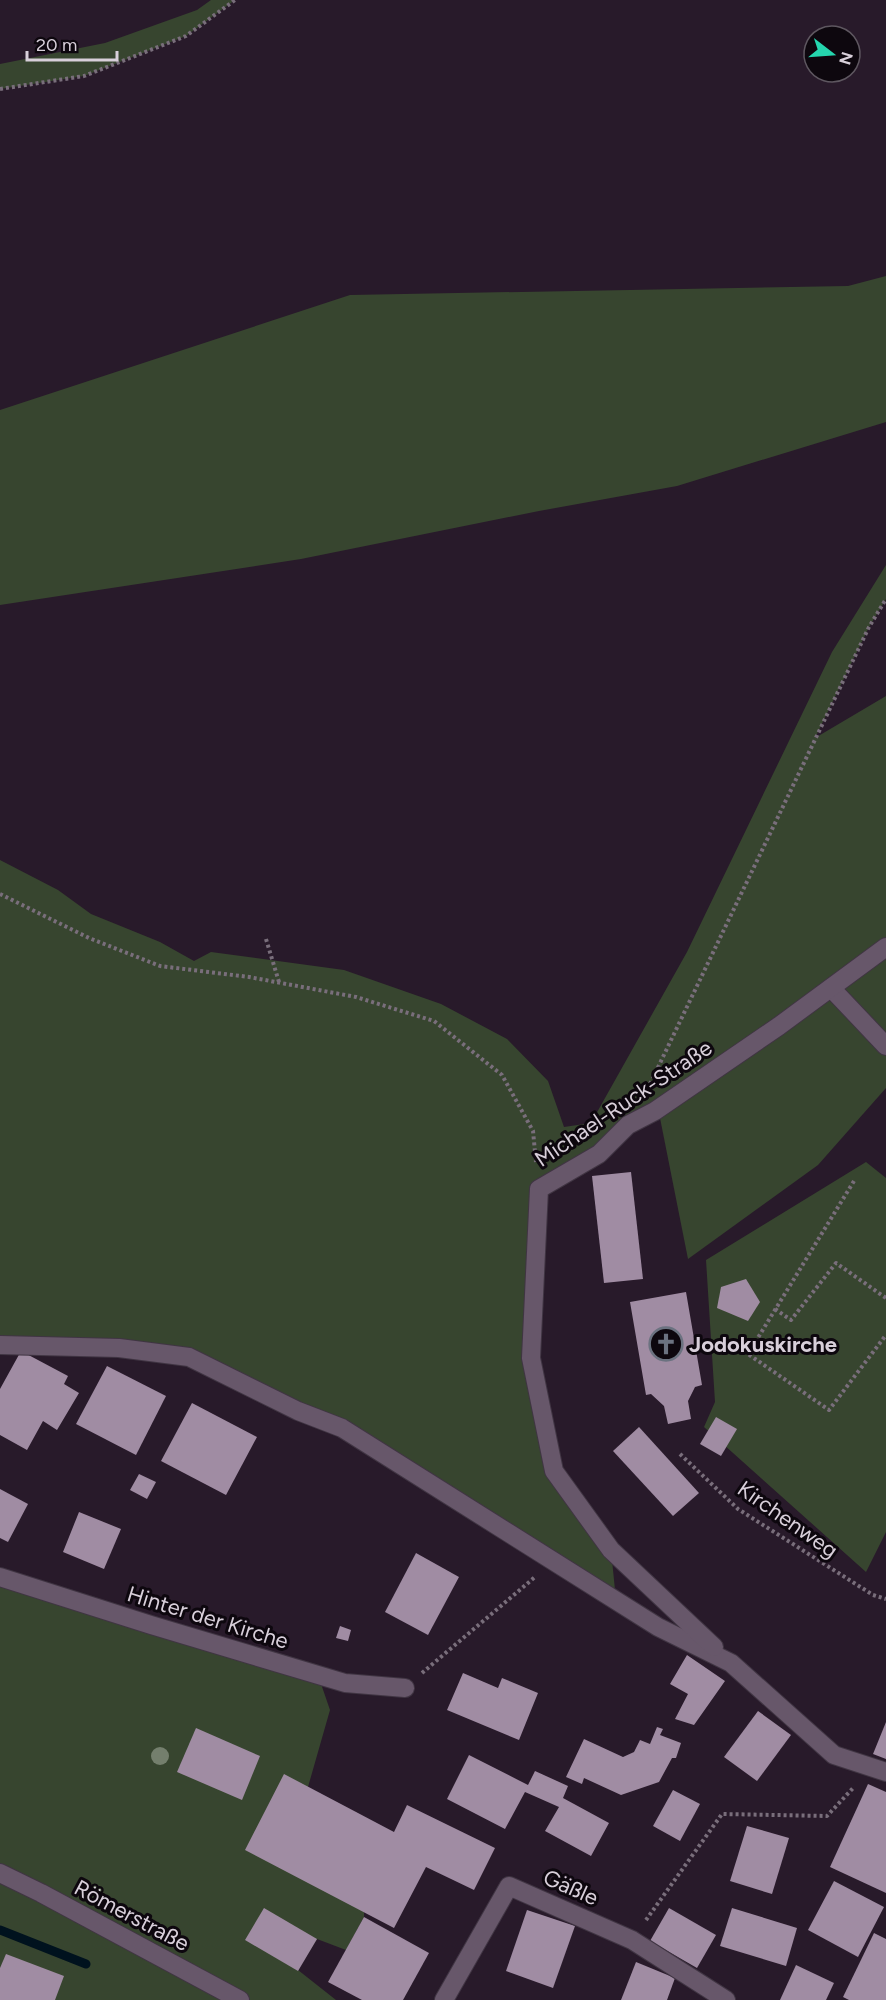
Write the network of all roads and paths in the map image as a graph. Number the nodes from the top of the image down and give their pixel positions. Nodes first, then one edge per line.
1 (235, 0) edge
2 (0, 89) edge
3 (886, 599) edge
4 (0, 894) edge
5 (266, 939) dead end
6 (886, 947) edge
7 (279, 982) junction
8 (831, 988) junction
9 (886, 1046) edge
10 (648, 1087) dead end
11 (854, 1181) dead end
12 (539, 1189) junction
13 (886, 1298) edge
14 (775, 1309) junction
15 (886, 1335) edge
16 (0, 1345) edge
17 (680, 1454) dead end
18 (554, 1561) junction
19 (0, 1577) edge
20 (886, 1599) edge
21 (731, 1663) junction
22 (405, 1688) joint
23 (879, 1769) edge
24 (0, 1873) edge
25 (632, 1940) junction
26 (240, 2000) edge
27 (444, 2000) edge
28 (726, 2000) edge

1 - 2 path
3 - 10 path
4 - 7 path
5 - 7 path
6 - 8 street, Michael-Ruck-Straße
7 - 12 path
8 - 9 street
8 - 12 street, Michael-Ruck-Straße
11 - 14 path
12 - 21 street, Michael-Ruck-Straße
13 - 14 path
14 - 15 path
16 - 18 street, Michael-Ruck-Straße
17 - 20 path, Kirchenweg
18 - 21 street, Michael-Ruck-Straße
18 - 22 path
19 - 22 street, Hinter der Kirche
21 - 23 street, Michael-Ruck-Straße
23 - 25 path
24 - 26 street, Römerstraße
25 - 27 street, Gäßle
25 - 28 street, Gäßle

